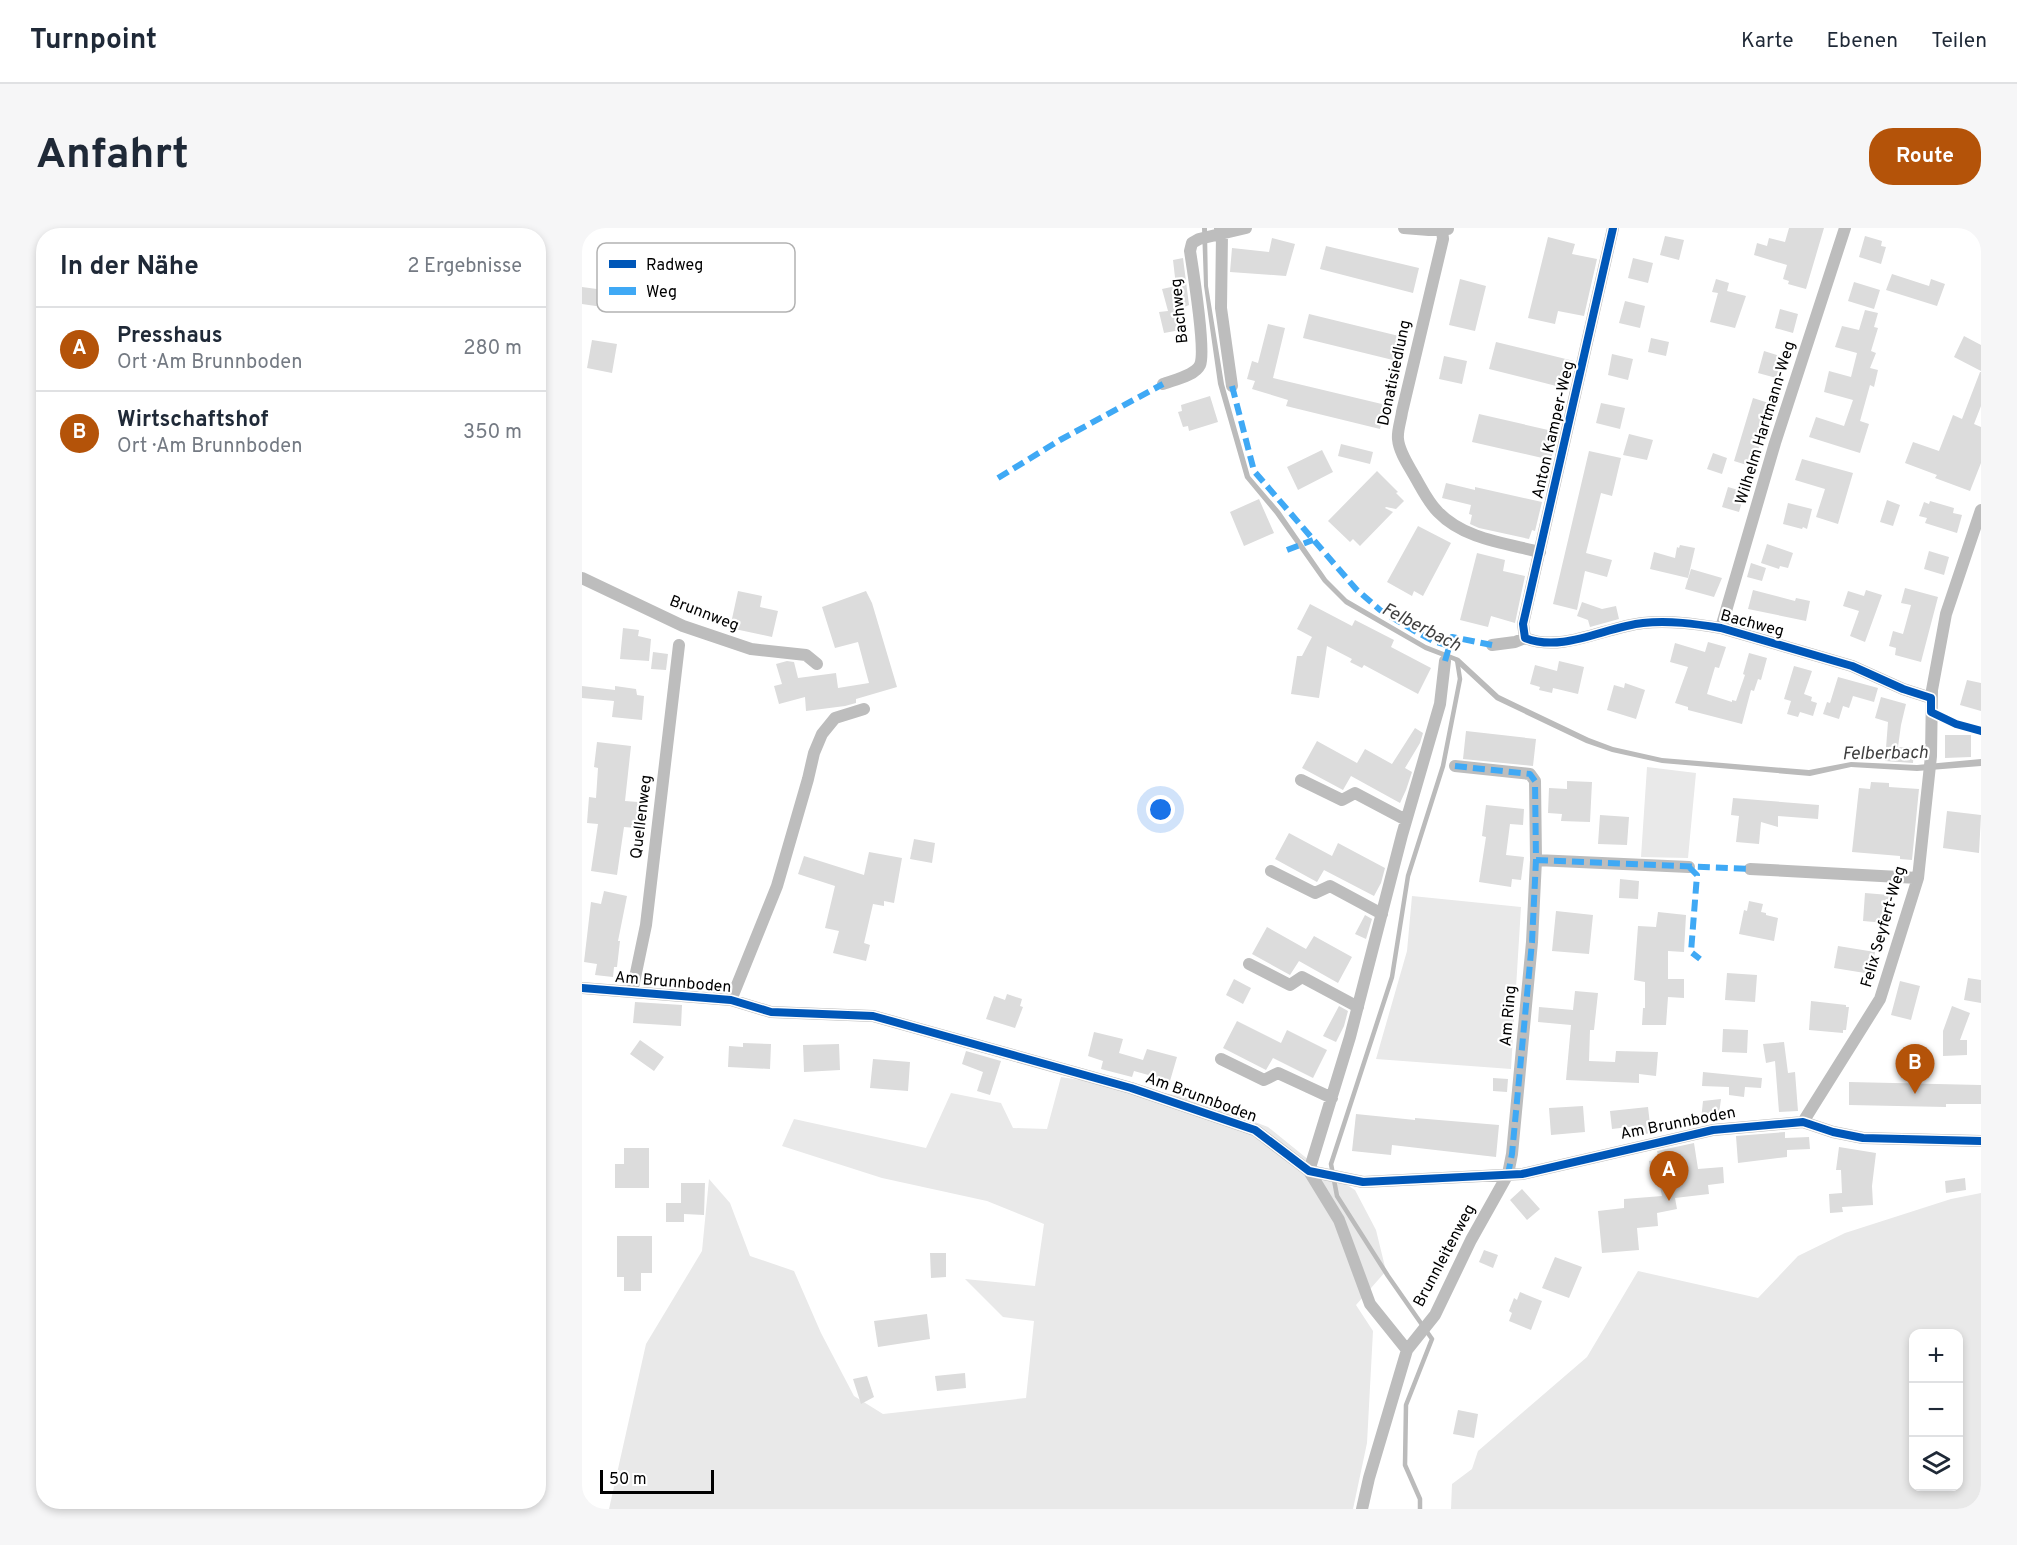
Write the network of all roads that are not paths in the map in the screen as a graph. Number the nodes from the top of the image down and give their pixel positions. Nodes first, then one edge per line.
1 (1246, 228) edge
2 (1404, 228) edge
3 (1613, 228) edge
4 (1845, 228) edge
5 (1446, 229) edge
6 (1213, 234) edge
7 (1163, 384) dead end
8 (1232, 386) dead end
9 (1981, 510) edge
10 (1539, 552) junction
11 (582, 578) edge
12 (1722, 628) junction
13 (1525, 638) junction
14 (679, 645) dead end
15 (1492, 645) dead end
16 (1445, 661) dead end
17 (817, 664) dead end
18 (1930, 698) junction
19 (864, 709) dead end
20 (1455, 766) dead end
21 (1301, 780) dead end
22 (1406, 820) junction
23 (1536, 860) junction
24 (1689, 867) dead end
25 (1750, 869) dead end
26 (1271, 871) dead end
27 (1918, 878) junction
28 (1382, 914) junction
29 (1249, 964) dead end
30 (582, 988) edge
31 (632, 992) junction
32 (731, 1000) junction
33 (1358, 1007) junction
34 (1221, 1059) dead end
35 (1332, 1098) junction
36 (1803, 1122) junction
37 (1981, 1141) edge
38 (1309, 1171) junction
39 (1508, 1174) junction
40 (1407, 1350) junction
41 (1362, 1509) edge

1 - 6 street
2 - 5 street
3 - 10 street, Anton Kamper-Weg
4 - 12 street, Wilhelm Hartmann-Weg
5 - 10 street, Donatisiedlung
6 - 7 street, Bachweg
6 - 8 street
9 - 18 street, Felix Seyfert-Weg
10 - 13 street, Anton Kamper-Weg
11 - 17 street, Brunnweg
12 - 13 street, Bachweg
12 - 18 street, Bachweg
13 - 15 street, Bachweg
14 - 31 street, Quellenweg
16 - 22 street
18 - 27 street, Felix Seyfert-Weg
19 - 32 street, Am Brunnboden
20 - 23 street, Am Ring
21 - 22 street
22 - 28 street
23 - 24 street
23 - 39 street, Am Ring
25 - 27 street
26 - 28 street
27 - 36 street, Felix Seyfert-Weg
28 - 33 street
29 - 33 street
30 - 31 street, Am Brunnboden
31 - 32 street, Am Brunnboden
32 - 38 street, Am Brunnboden
33 - 35 street
34 - 35 street
35 - 38 street
36 - 37 street, Am Brunnboden
36 - 39 street, Am Brunnboden
38 - 39 street, Am Brunnboden
38 - 40 street
39 - 40 street, Brunnleitenweg
40 - 41 street, Brunnleitenweg

